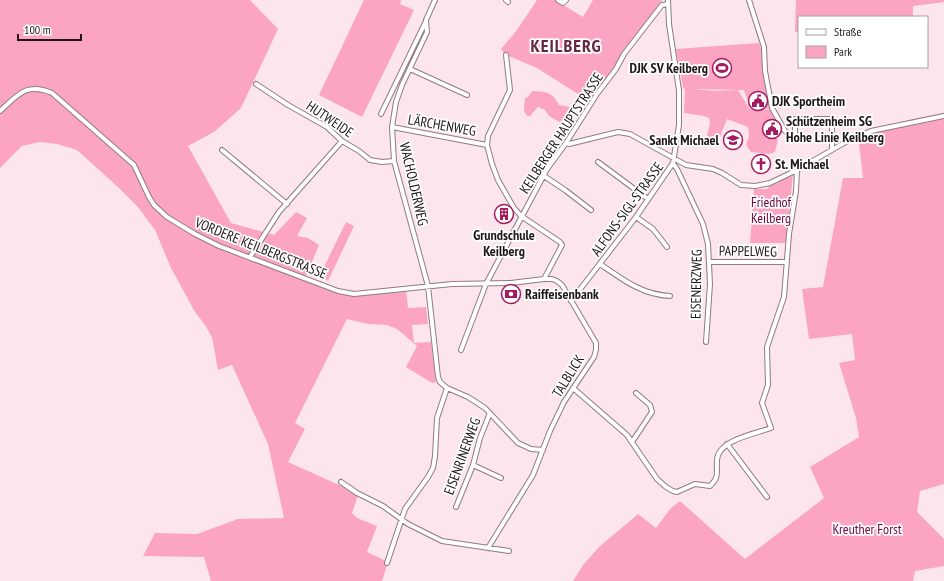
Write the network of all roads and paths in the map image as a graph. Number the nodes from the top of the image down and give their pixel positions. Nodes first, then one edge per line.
1 (435, 0) edge
2 (558, 0) edge
3 (749, 0) edge
4 (564, 2) edge
5 (668, 2) edge
6 (426, 20) junction
7 (506, 56) dead end
8 (410, 69) junction
9 (256, 84) dead end
10 (467, 95) dead end
11 (0, 111) edge
12 (381, 114) dead end
13 (944, 116) edge
14 (392, 127) junction
15 (342, 141) junction
16 (566, 143) junction
17 (488, 144) junction
18 (832, 149) junction
19 (222, 150) dead end
20 (673, 158) junction
21 (394, 161) junction
22 (598, 162) dead end
23 (673, 163) junction
24 (797, 170) junction
25 (544, 176) junction
26 (648, 199) junction
27 (287, 204) junction
28 (590, 210) dead end
29 (521, 216) junction
30 (636, 217) junction
31 (667, 247) dead end
32 (250, 257) junction
33 (709, 262) junction
34 (787, 262) junction
35 (600, 264) junction
36 (544, 279) junction
37 (486, 284) junction
38 (428, 286) junction
39 (670, 296) dead end
40 (571, 301) junction
41 (706, 342) dead end
42 (461, 350) dead end
43 (447, 388) junction
44 (573, 388) junction
45 (636, 393) dead end
46 (490, 413) junction
47 (632, 442) junction
48 (727, 444) junction
49 (543, 450) junction
50 (473, 465) junction
51 (501, 478) dead end
52 (341, 482) dead end
53 (767, 497) dead end
54 (456, 507) dead end
55 (401, 519) junction
56 (488, 548) junction
57 (509, 551) dead end
58 (387, 563) dead end

1 - 6 street, WACHOLDERWEG
2 - 4 street
3 - 18 street
5 - 16 street, KEILBERGER HAUPTSTRASSE
5 - 20 street, ALFONS-SIGL-STRASSE
6 - 8 street, WACHOLDERWEG
6 - 12 street, WACHOLDERWEG
7 - 17 street
8 - 10 street
8 - 14 street, WACHOLDERWEG
9 - 15 street, HUTWEIDE
11 - 32 street, VORDERE KEILBERGSTRASSE
13 - 18 street
14 - 17 street, LÄRCHENWEG
14 - 21 street, WACHOLDERWEG
15 - 21 street, HUTWEIDE
15 - 27 street
16 - 20 street
16 - 25 street, KEILBERGER HAUPTSTRASSE
17 - 29 street
18 - 24 street
19 - 27 street
20 - 23 street, ALFONS-SIGL-STRASSE
20 - 24 street
21 - 38 street, WACHOLDERWEG
22 - 26 street
23 - 26 street, ALFONS-SIGL-STRASSE
23 - 33 street, EISENERZWEG
24 - 34 street
25 - 28 street
25 - 29 street, KEILBERGER HAUPTSTRASSE
26 - 30 street, ALFONS-SIGL-STRASSE
27 - 32 street
29 - 36 street
29 - 37 street, KEILBERGER HAUPTSTRASSE
30 - 31 street
30 - 35 street, ALFONS-SIGL-STRASSE
32 - 38 street, VORDERE KEILBERGSTRASSE
33 - 34 street, PAPPELWEG
33 - 41 street, EISENERZWEG
34 - 48 street
35 - 39 street
35 - 40 street, ALFONS-SIGL-STRASSE
36 - 37 street, TALBLICK
36 - 40 street, TALBLICK
37 - 38 street, VORDERE KEILBERGSTRASSE
37 - 42 street, KEILBERGER HAUPTSTRASSE
38 - 43 street, WACHOLDERWEG
40 - 44 street, TALBLICK
43 - 46 street
43 - 55 street
44 - 47 street
44 - 49 street, TALBLICK
45 - 47 street
46 - 49 street
46 - 50 street, EISENRINERWEG
47 - 48 street
48 - 53 street
49 - 56 street, TALBLICK
50 - 51 street
50 - 54 street, EISENRINERWEG
52 - 55 street
55 - 56 street
55 - 58 street
56 - 57 street

